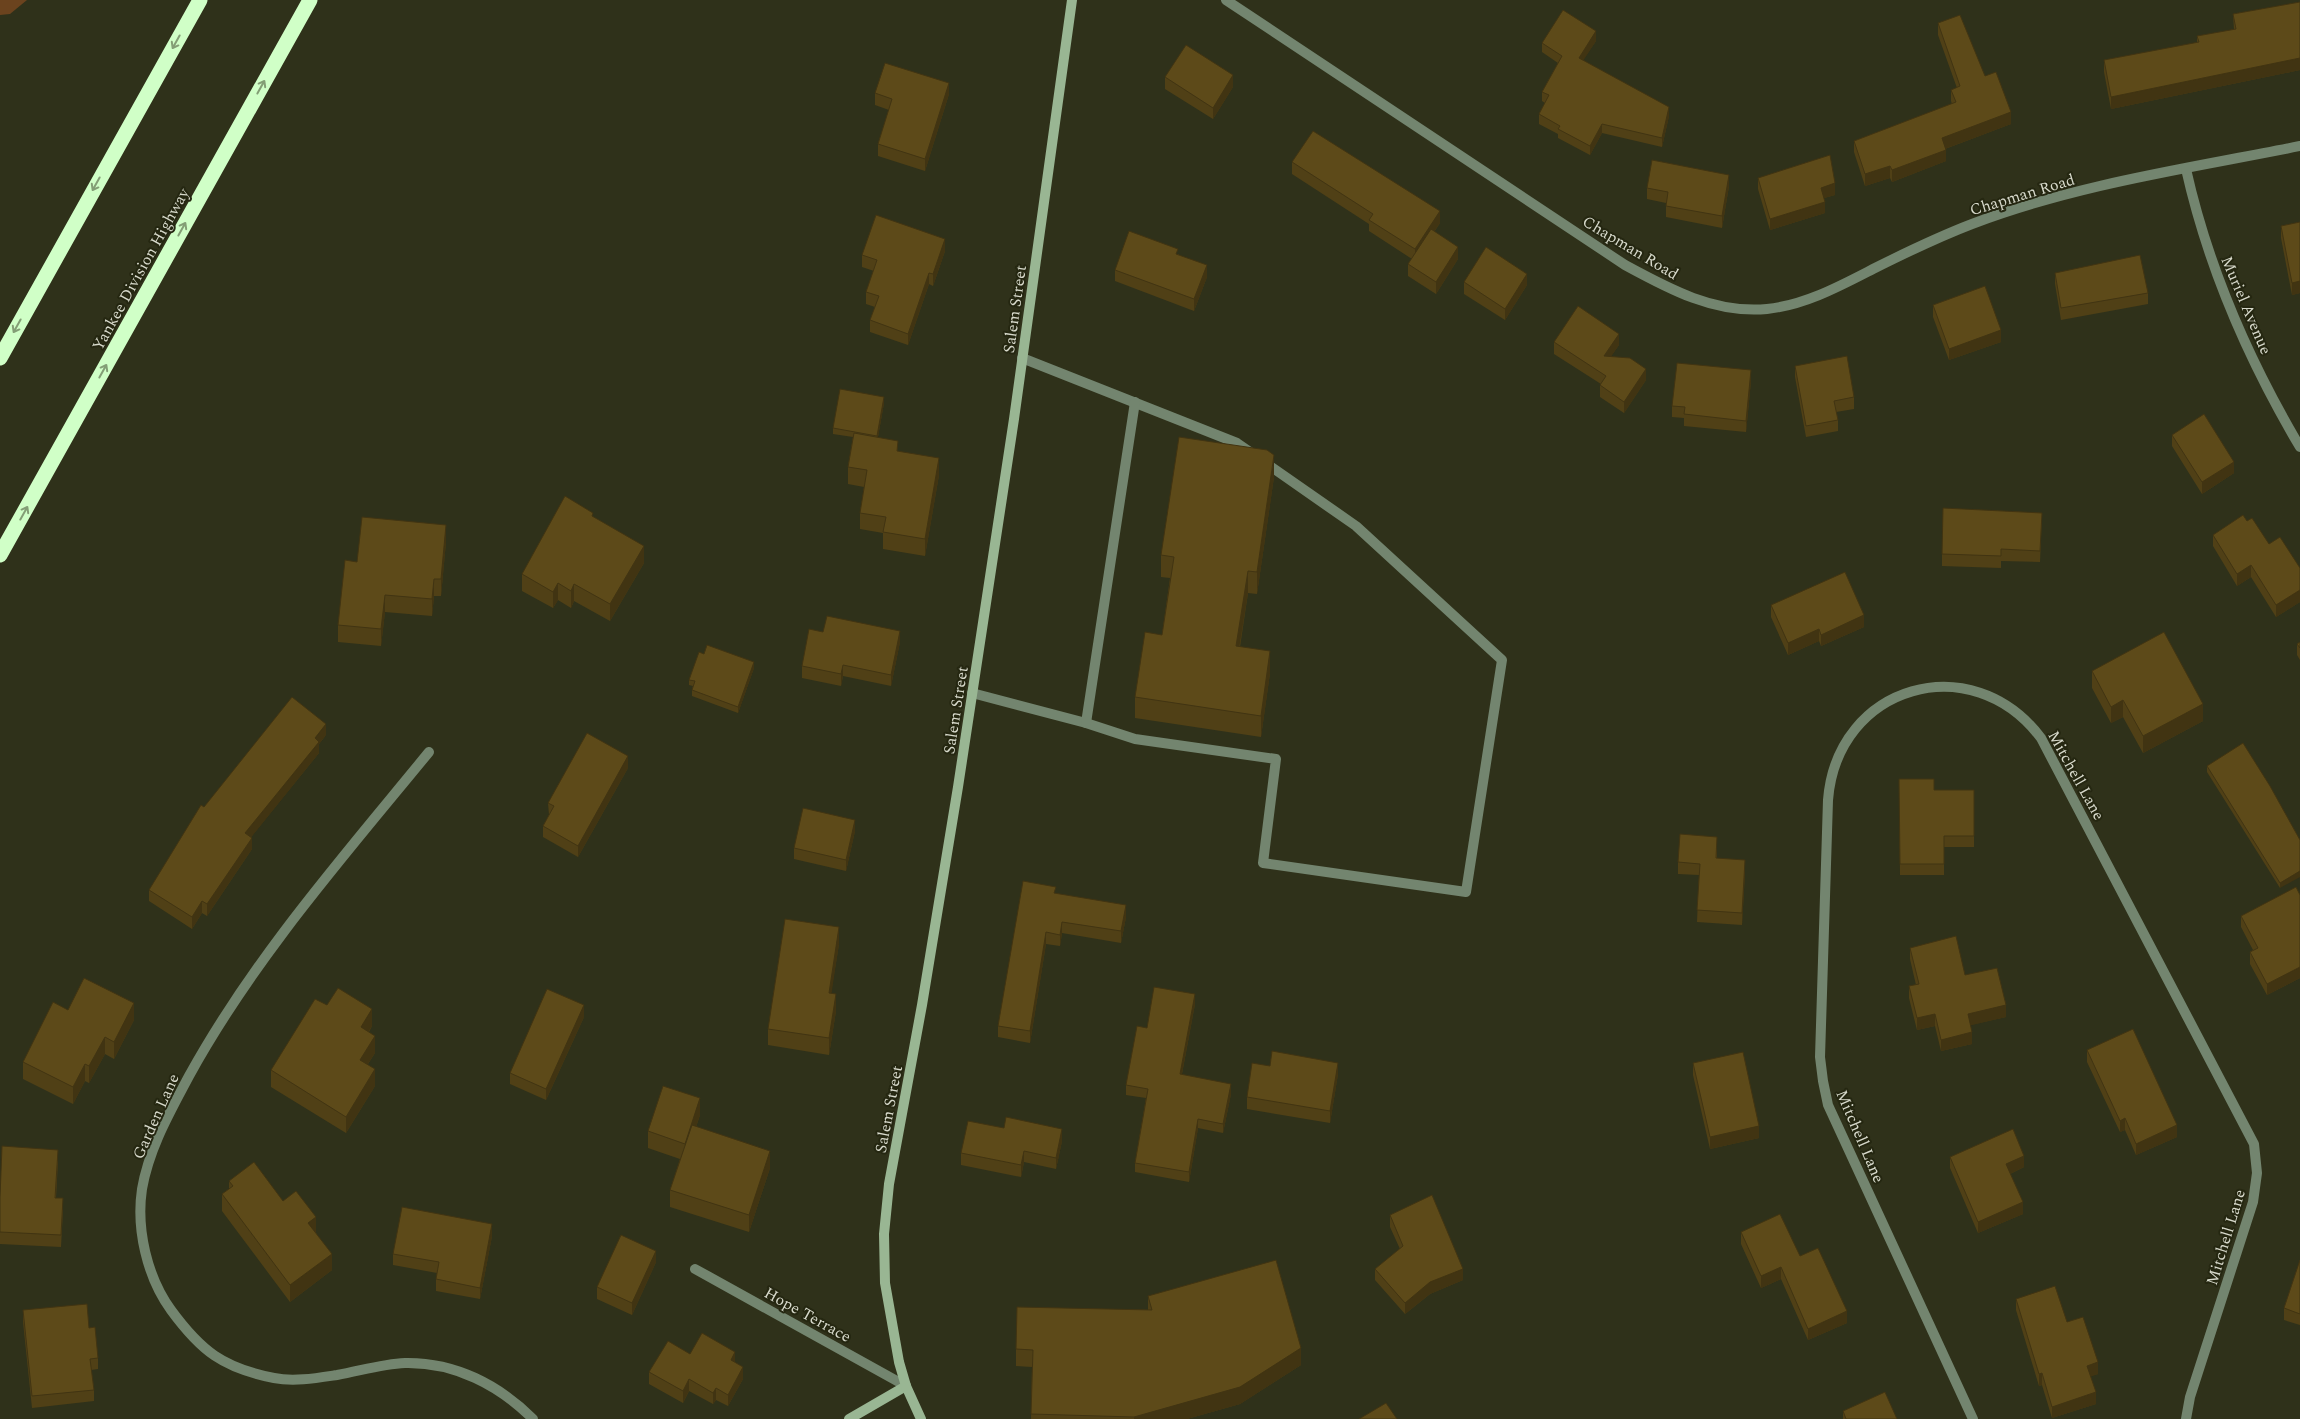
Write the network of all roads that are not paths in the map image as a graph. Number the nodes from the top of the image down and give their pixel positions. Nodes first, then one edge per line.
1 (200, 0) edge
2 (310, 0) edge
3 (1072, 0) edge
4 (1226, 0) edge
5 (2300, 146) edge
6 (2186, 169) junction
7 (0, 358) edge
8 (1022, 358) junction
9 (1135, 402) junction
10 (2300, 447) edge
11 (0, 555) edge
12 (972, 694) junction
13 (1086, 723) junction
14 (429, 752) dead end
15 (696, 1269) dead end
16 (906, 1386) junction
17 (533, 1419) edge
18 (849, 1419) edge
19 (921, 1419) edge
20 (1973, 1419) edge
21 (2186, 1419) edge

1 -> 7 highway
11 -> 2 highway, Yankee Division Highway
3 - 8 main road, Salem Street
4 - 6 street, Chapman Road
5 - 6 street, Chapman Road
6 - 10 street, Muriel Avenue
8 - 9 street
8 - 12 main road, Salem Street
9 - 13 street
9 - 13 street
12 - 13 street
12 - 16 main road, Salem Street
14 - 17 street, Garden Lane
15 - 16 street, Hope Terrace
16 - 18 main road
16 - 19 main road, Salem Street
20 - 21 street, Mitchell Lane

